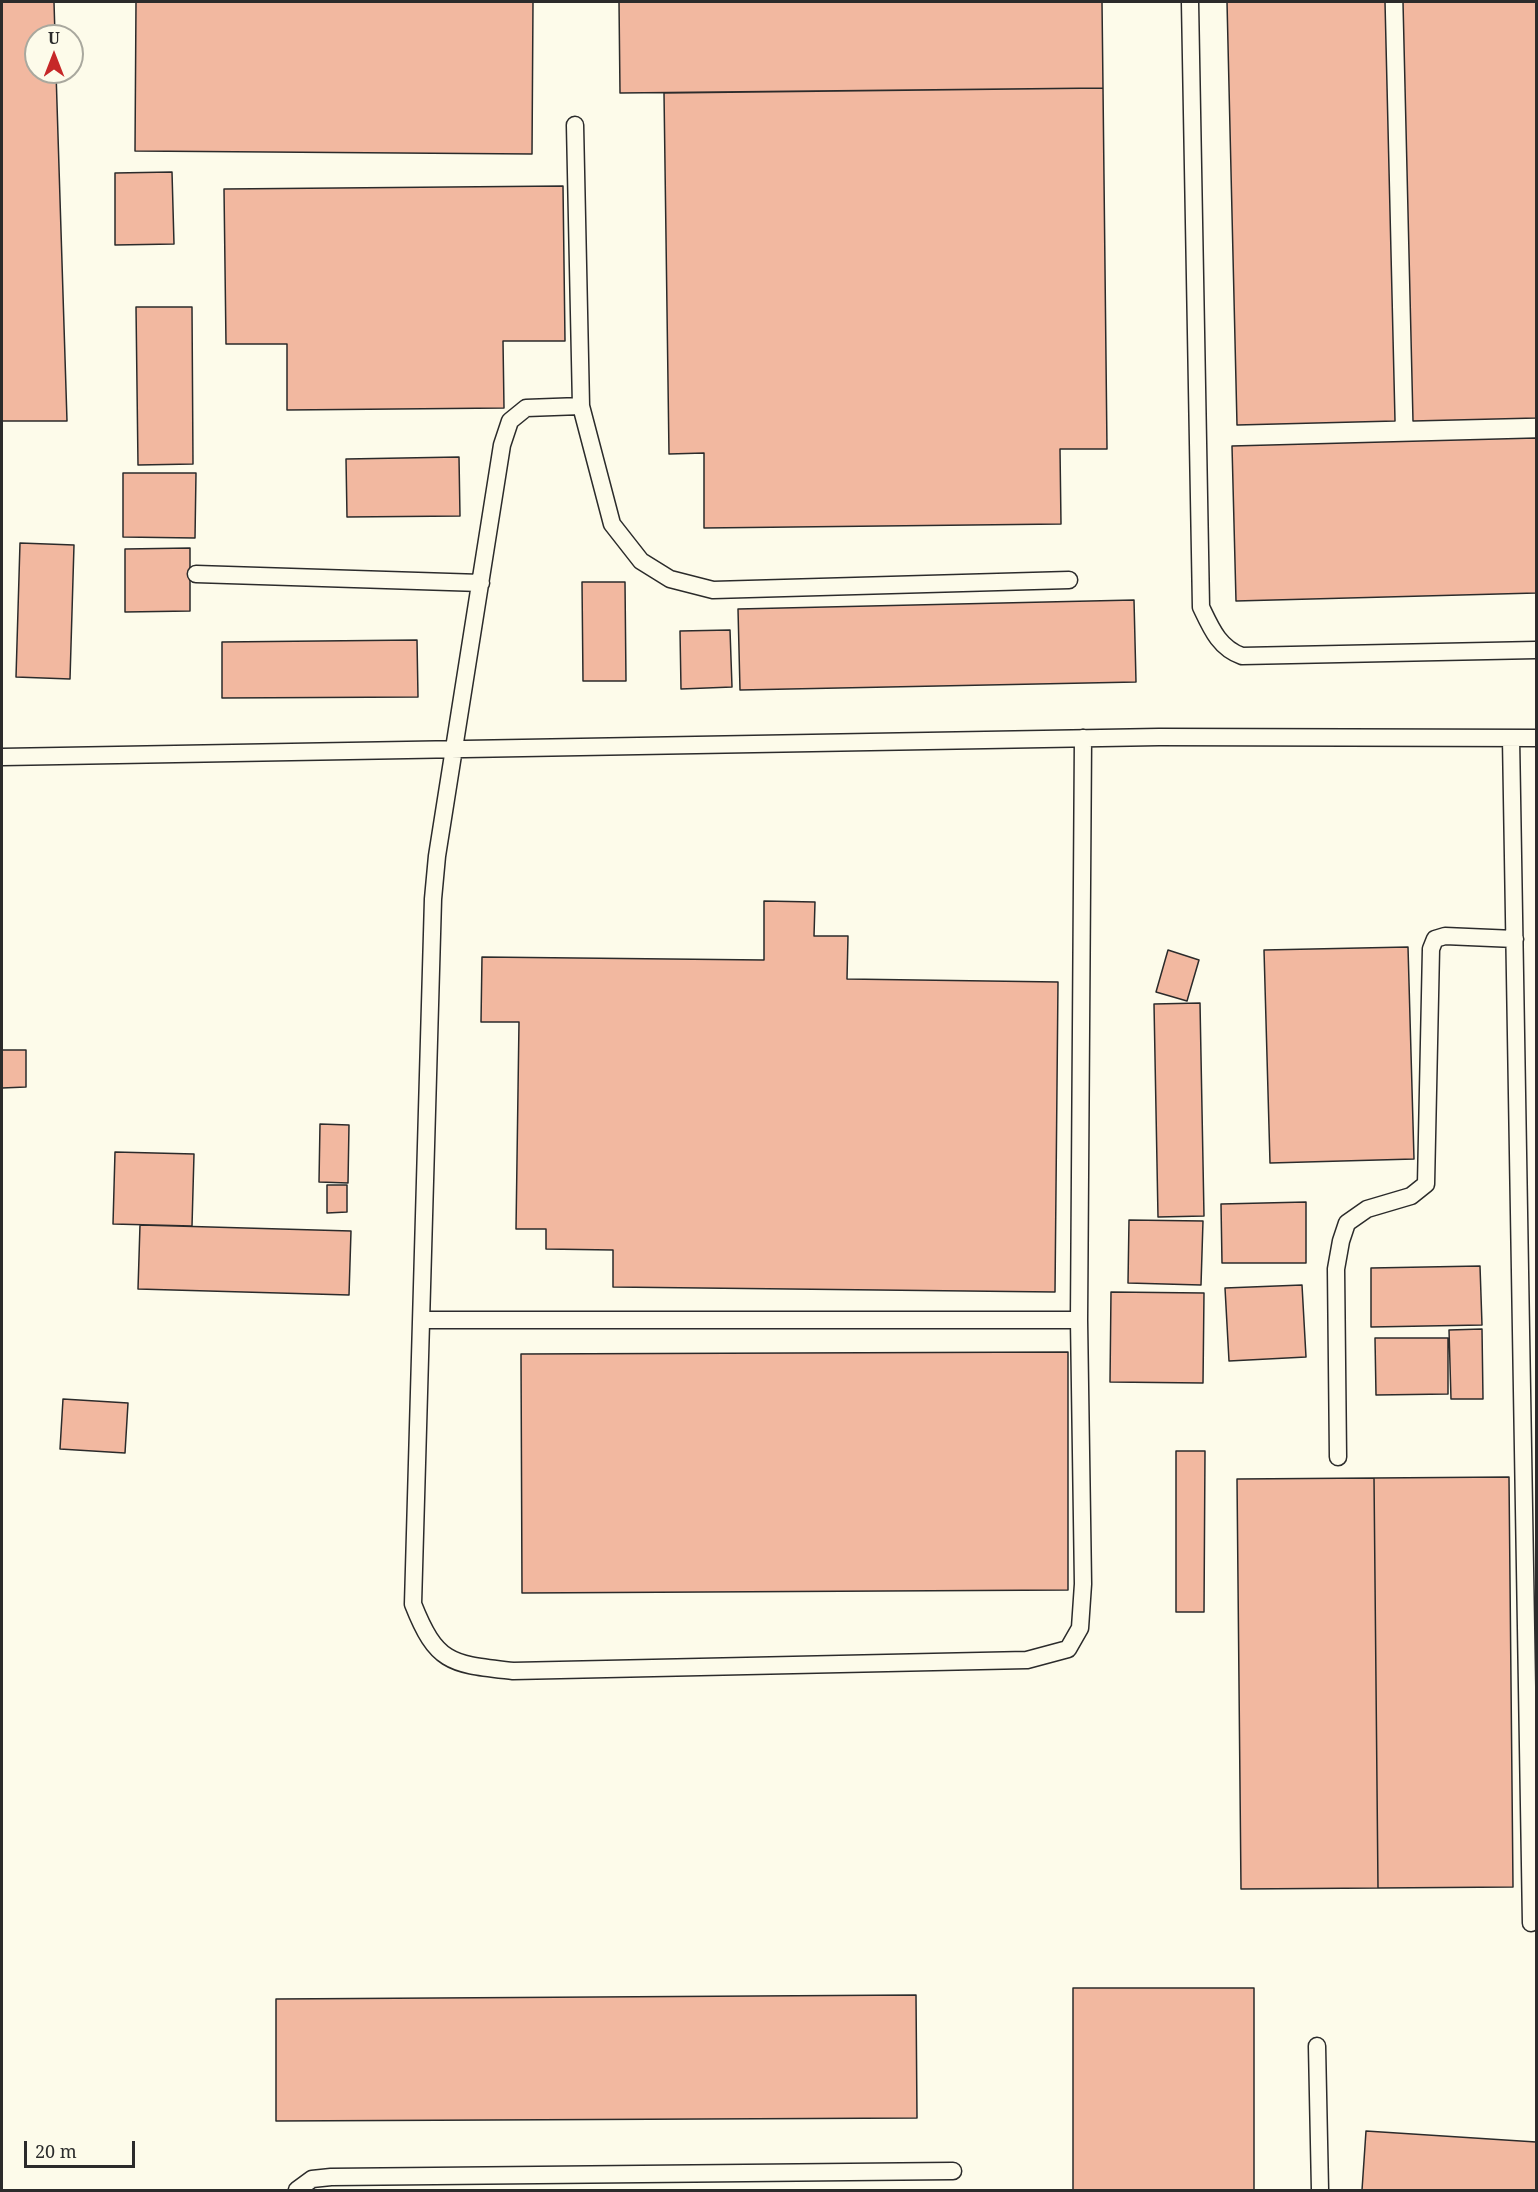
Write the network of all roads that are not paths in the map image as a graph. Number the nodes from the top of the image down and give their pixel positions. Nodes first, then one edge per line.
1 (1190, 2) edge
2 (574, 125) dead end
3 (581, 406) junction
4 (196, 574) dead end
5 (1069, 580) dead end
6 (481, 583) junction
7 (1536, 650) edge
8 (1083, 738) junction
9 (1511, 738) junction
10 (1536, 738) edge
11 (455, 749) junction
12 (2, 757) edge
13 (1515, 939) junction
14 (422, 1320) junction
15 (1079, 1320) junction
16 (1338, 1457) dead end
17 (1531, 1923) dead end
18 (1317, 2046) dead end
19 (953, 2171) dead end
20 (297, 2190) edge
21 (1320, 2190) edge

1 - 7 lane
2 - 3 lane
3 - 5 lane
3 - 6 lane
4 - 6 lane
6 - 11 lane
8 - 9 lane
8 - 11 lane
8 - 15 lane
9 - 10 lane
9 - 13 lane
11 - 12 lane
11 - 14 lane
13 - 16 lane
13 - 17 lane
14 - 15 lane
14 - 15 lane
18 - 21 lane
19 - 20 lane

